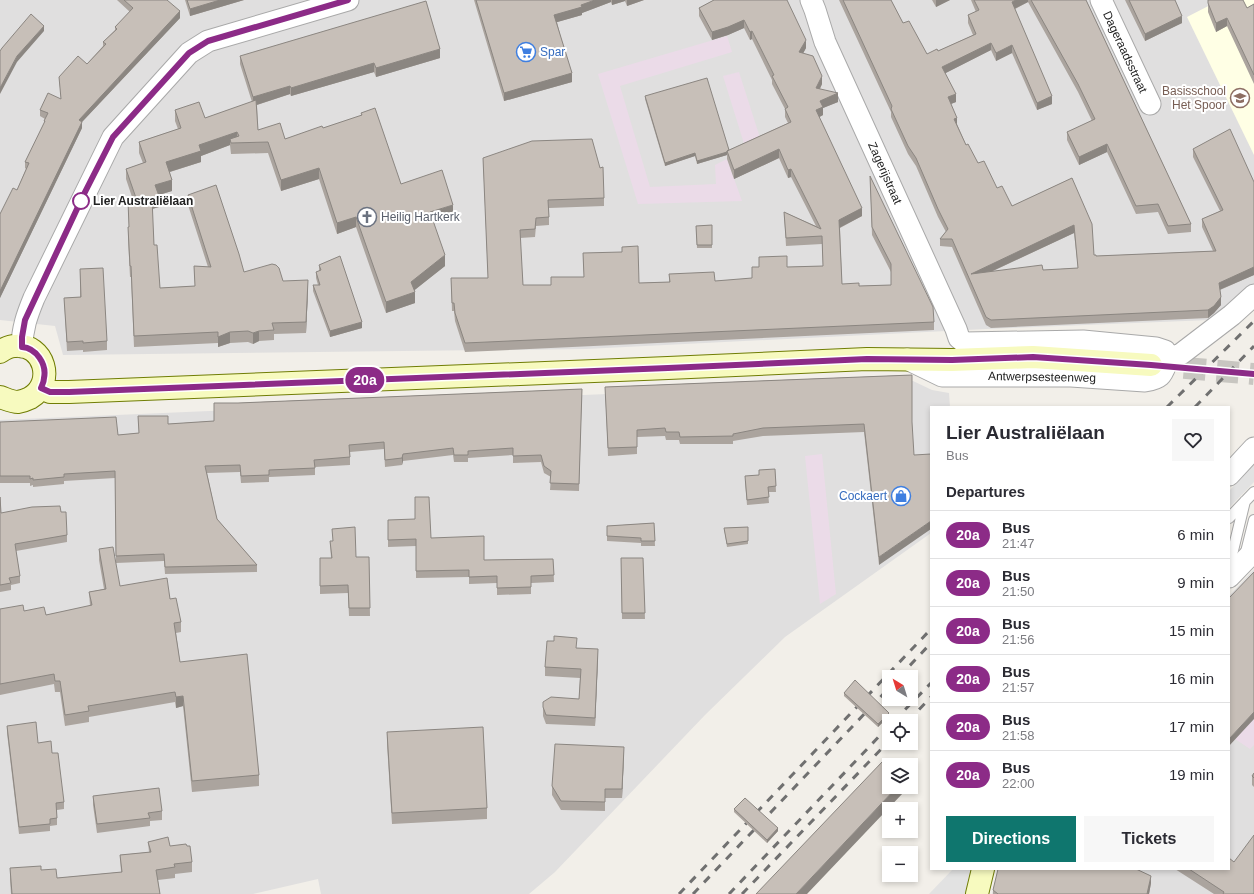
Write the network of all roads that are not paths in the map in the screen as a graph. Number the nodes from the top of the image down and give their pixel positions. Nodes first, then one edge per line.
1 (348, 0) edge
2 (811, 0) edge
3 (1101, 0) edge
4 (1150, 104) dead end
5 (1254, 295) edge
6 (22, 347) junction
7 (0, 352) edge
8 (907, 359) junction
9 (1167, 359) junction
10 (41, 388) junction
11 (0, 398) edge
12 (1254, 448) edge
13 (1230, 474) edge
14 (1254, 492) edge
15 (1245, 502) junction
16 (1230, 517) edge
17 (1254, 520) edge
18 (1242, 560) edge
19 (1230, 576) edge
20 (983, 870) edge
21 (977, 894) edge

1 - 6 street
2 - 9 street, Zagerijstraat
3 - 4 street, Dageraadsstraat
5 - 9 street
6 - 7 street
6 - 10 street
8 - 9 street, Antwerpsesteenweg
8 - 9 street, Antwerpsesteenweg
8 - 10 street, Antwerpsesteenweg
10 - 11 street
12 - 13 street
14 - 15 lane
15 - 16 lane
15 - 18 lane
17 - 18 lane
18 - 19 street
20 - 21 street

